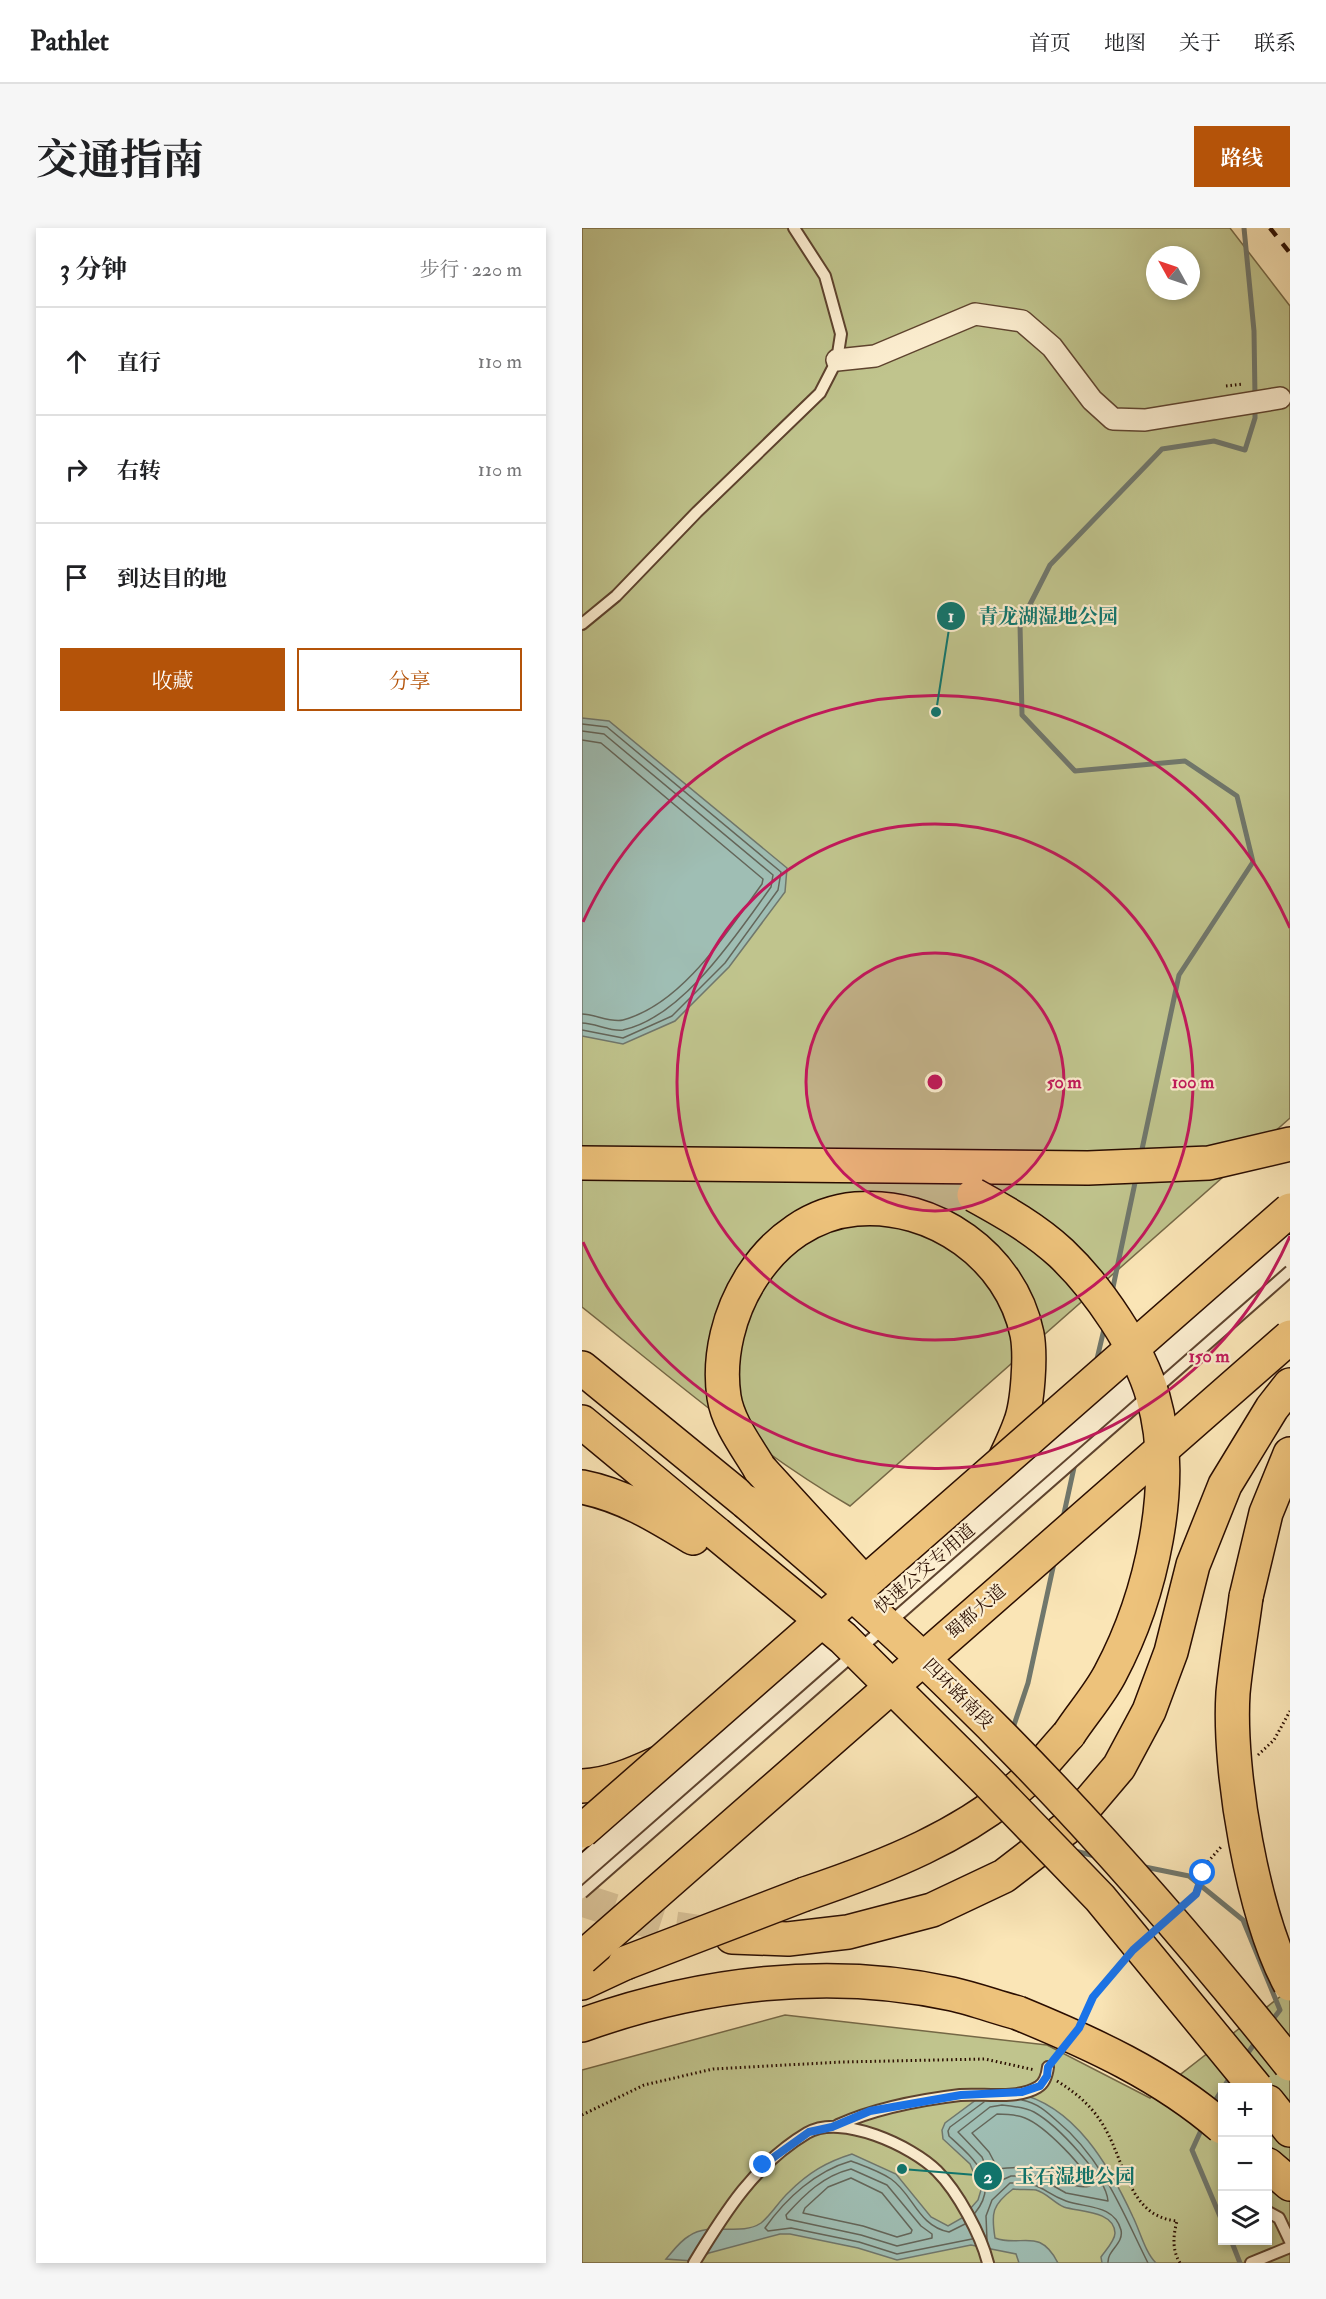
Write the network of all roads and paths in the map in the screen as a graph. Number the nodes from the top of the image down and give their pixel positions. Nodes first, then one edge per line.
1 (794, 228) edge
2 (837, 360) junction
3 (1280, 398) dead end
4 (582, 624) edge
5 (1290, 1144) edge
6 (582, 1163) edge
7 (881, 1168) junction
8 (1290, 1210) edge
9 (1290, 1228) edge
10 (1290, 1249) edge
11 (1290, 1271) edge
12 (1290, 1320) edge
13 (1290, 1337) edge
14 (582, 1368) edge
15 (1290, 1385) edge
16 (582, 1422) edge
17 (1290, 1454) edge
18 (994, 1482) junction
19 (582, 1487) edge
20 (705, 1536) junction
21 (953, 1688) junction
22 (687, 1749) junction
23 (582, 1786) edge
24 (582, 1831) edge
25 (582, 1840) edge
26 (582, 1872) edge
27 (1203, 1873) dead end
28 (582, 1893) edge
29 (1180, 1908) dead end
30 (732, 1937) tunnel mouth
31 (582, 1940) edge
32 (1126, 1957) dead end
33 (582, 1958) edge
34 (582, 1983) edge
35 (1290, 1984) edge
36 (1084, 2018) dead end
37 (582, 2025) edge
38 (1290, 2064) edge
39 (1048, 2067) dead end
40 (1252, 2083) edge
41 (1272, 2107) edge
42 (1218, 2124) edge
43 (832, 2127) junction
44 (1290, 2130) edge
45 (1272, 2168) edge
46 (1290, 2184) edge
47 (1272, 2214) edge
48 (1290, 2241) edge
49 (1290, 2247) edge
50 (694, 2263) edge
51 (988, 2263) edge
52 (1251, 2263) edge

1 - 2 lane
2 - 3 street
2 - 4 lane
5 - 7 highway
6 - 7 highway
7 - 34 highway, bridge
8 - 24 highway, bridge
9 - 18 highway
10 - 26 main road
11 - 28 lane, 快速公交专用道, bridge
12 - 31 main road
13 - 33 highway, 蜀都大道, bridge
14 - 21 highway, 四环路南段, bridge
15 - 30 highway
16 - 20 highway
17 - 35 highway, bridge
18 - 21 highway, bridge
18 - 22 highway
19 - 20 highway
20 - 40 highway, bridge
21 - 38 highway, 四环路南段, bridge
22 - 23 highway
22 - 25 highway
27 - 29 path
32 - 36 path
37 - 42 highway, bridge
39 - 43 lane
41 - 44 highway
43 - 50 lane
43 - 51 lane
45 - 46 highway
47 - 48 lane
49 - 52 lane

